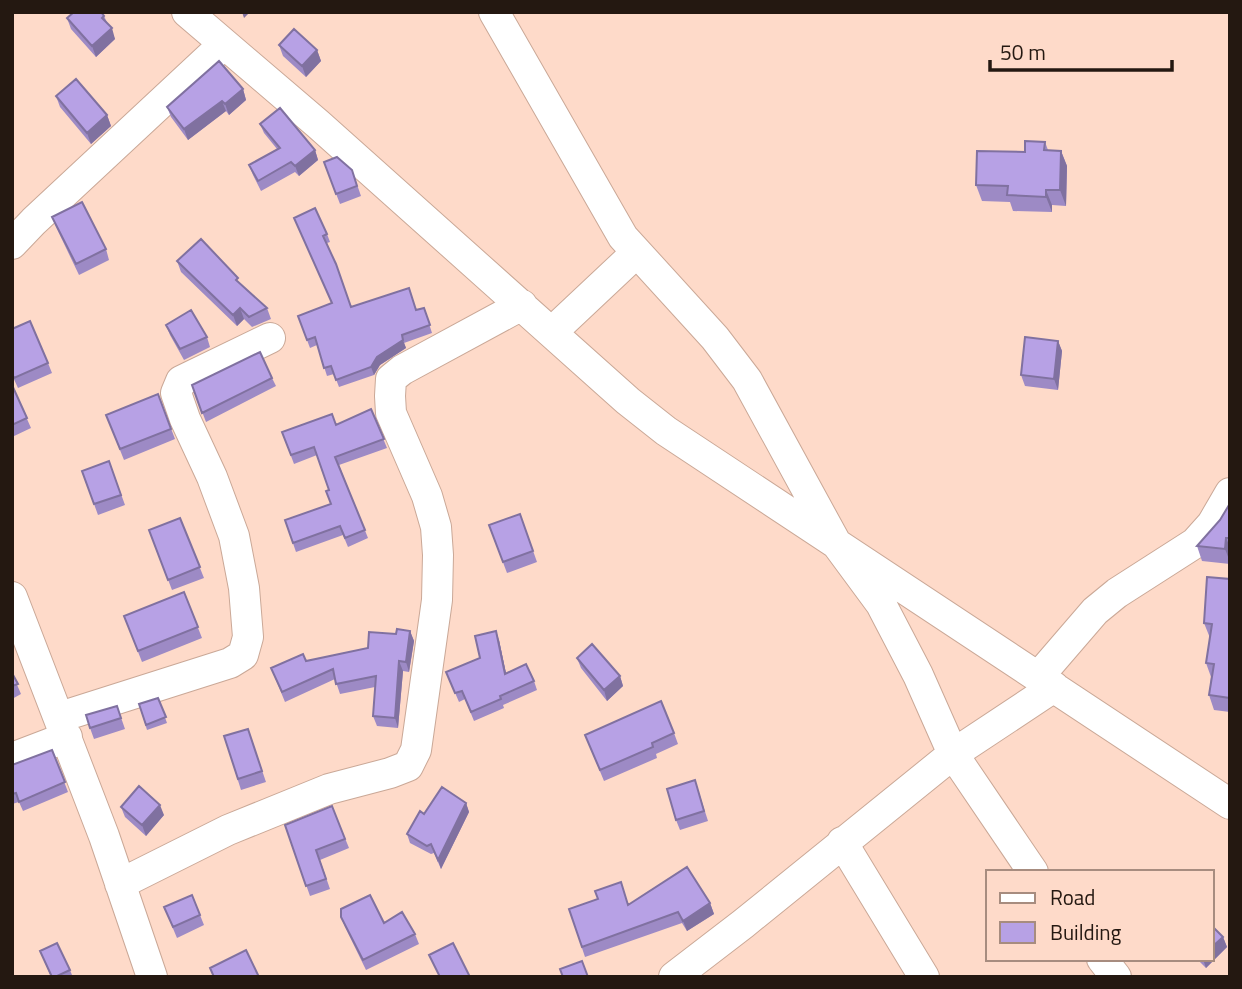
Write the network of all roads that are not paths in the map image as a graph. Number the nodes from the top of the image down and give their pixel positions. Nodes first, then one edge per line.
1 (187, 12) edge
2 (494, 12) edge
3 (224, 44) junction
4 (12, 244) edge
5 (636, 253) junction
6 (522, 305) junction
7 (552, 332) junction
8 (270, 338) dead end
9 (1230, 493) edge
10 (1230, 536) edge
11 (836, 543) junction
12 (1195, 543) junction
13 (12, 597) edge
14 (1047, 681) junction
15 (64, 727) junction
16 (953, 754) junction
17 (12, 758) edge
18 (1230, 804) edge
19 (842, 842) junction
20 (1032, 870) edge
21 (120, 884) junction
22 (1103, 961) edge
23 (152, 977) edge
24 (674, 977) edge
25 (924, 977) edge
26 (1116, 977) edge

1 - 3 street
2 - 5 street
3 - 4 street
3 - 6 street
5 - 7 street
5 - 11 street
6 - 7 street
6 - 21 street
7 - 11 street
8 - 15 street
9 - 12 street
10 - 12 street
11 - 14 street
11 - 16 street
12 - 14 street
13 - 15 street
14 - 16 street
14 - 18 street
15 - 17 street
15 - 21 street
16 - 19 street
16 - 20 street
19 - 24 street
19 - 25 street
21 - 23 street
22 - 26 street

